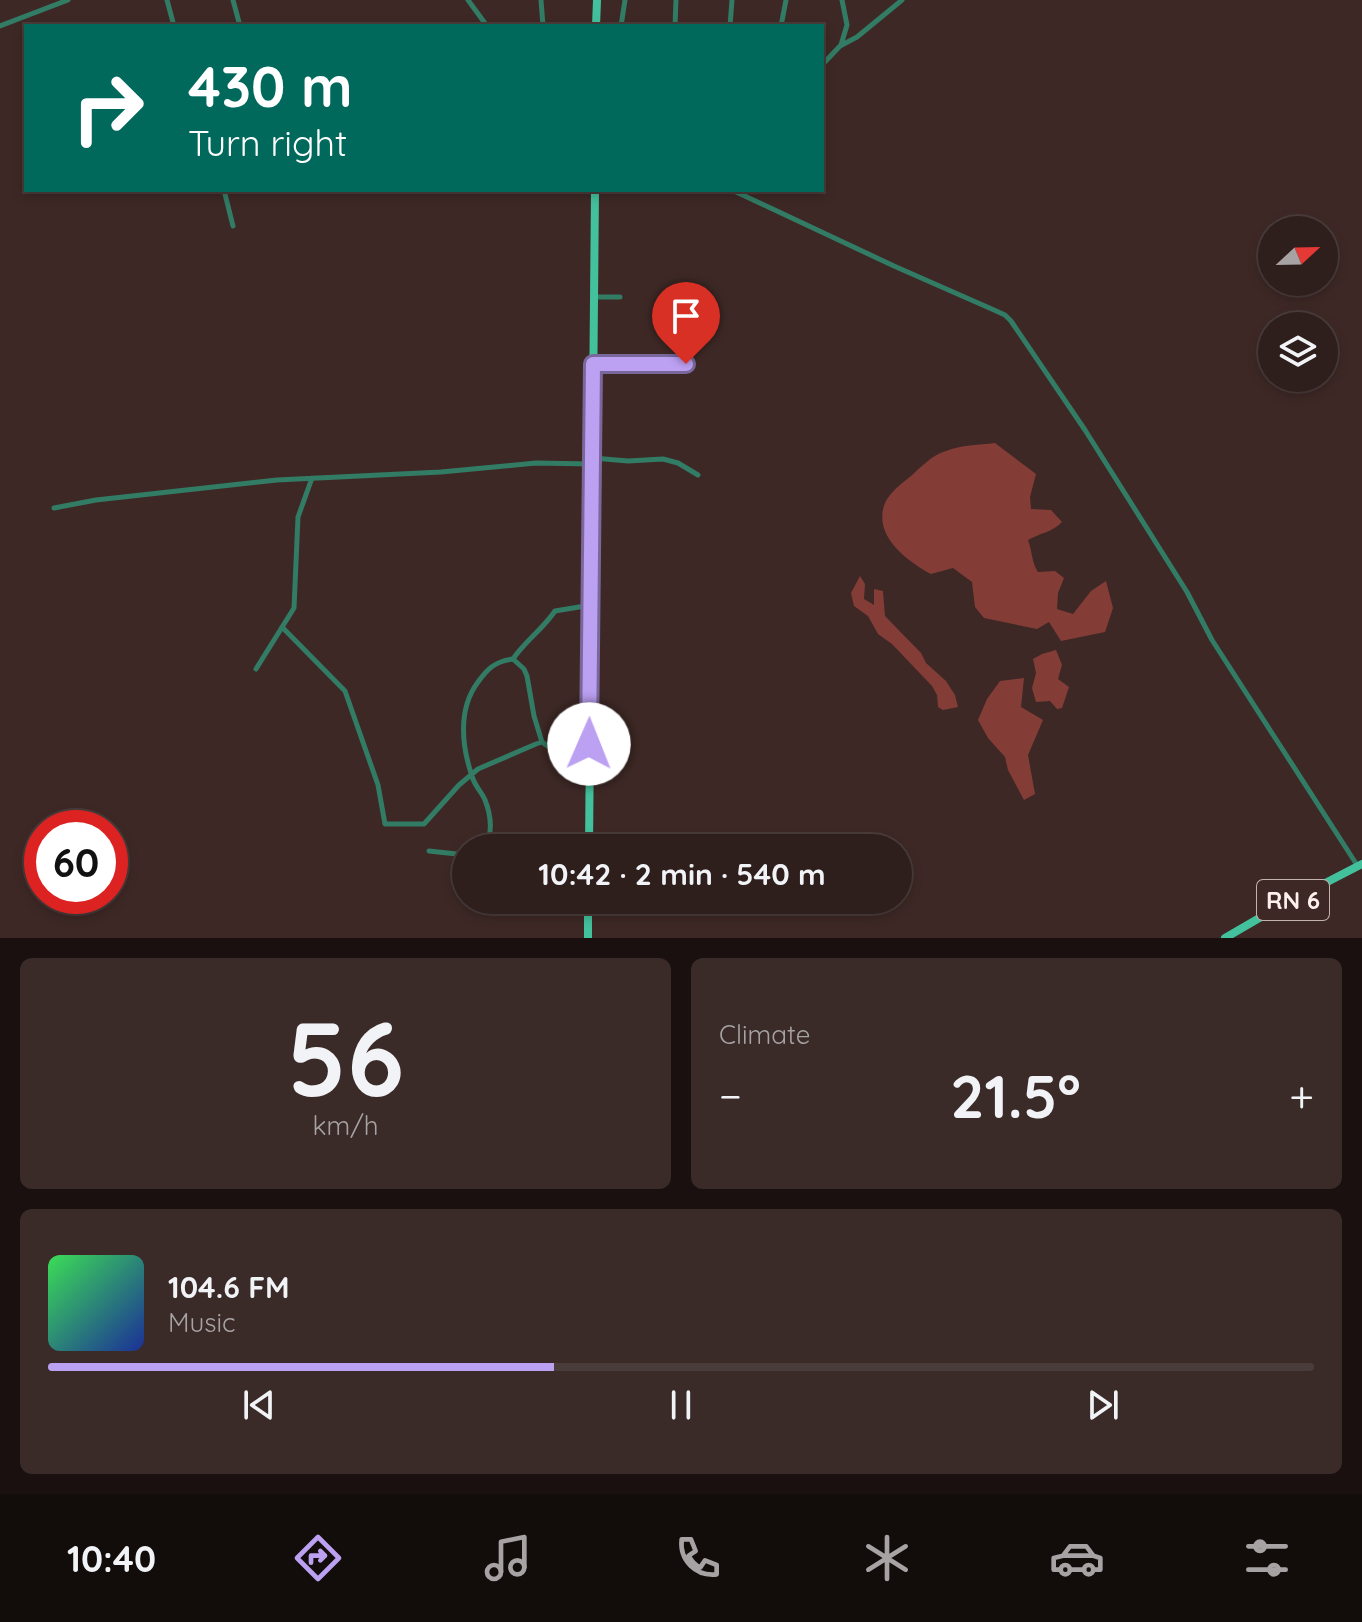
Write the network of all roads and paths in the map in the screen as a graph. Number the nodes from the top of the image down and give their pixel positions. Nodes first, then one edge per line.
1 (68, 0) edge
2 (167, 0) edge
3 (233, 0) edge
4 (468, 0) edge
5 (541, 0) edge
6 (597, 0) edge
7 (625, 0) edge
8 (676, 0) edge
9 (732, 0) edge
10 (786, 0) edge
11 (842, 0) edge
12 (902, 0) edge
13 (173, 24) edge
14 (239, 24) edge
15 (486, 24) edge
16 (543, 24) edge
17 (596, 24) edge
18 (621, 24) edge
19 (675, 24) edge
20 (730, 24) edge
21 (781, 24) edge
22 (847, 25) junction
23 (0, 26) edge
24 (857, 37) junction
25 (840, 46) junction
26 (824, 63) edge
27 (224, 192) edge
28 (595, 192) edge
29 (736, 192) edge
30 (233, 226) dead end
31 (594, 297) junction
32 (620, 297) dead end
33 (593, 364) junction
34 (686, 364) dead end
35 (592, 461) junction
36 (698, 475) dead end
37 (312, 478) junction
38 (54, 508) dead end
39 (591, 605) junction
40 (282, 627) junction
41 (513, 659) junction
42 (256, 669) dead end
43 (542, 742) junction
44 (590, 751) junction
45 (472, 774) junction
46 (489, 834) edge
47 (589, 834) edge
48 (429, 851) dead end
49 (452, 853) edge
50 (1360, 865) edge
51 (588, 914) edge
52 (588, 938) edge
53 (1225, 938) edge

1 - 23 street
2 - 13 street
3 - 14 street
4 - 15 street
5 - 16 street
6 - 17 main road
7 - 18 street
8 - 19 street
9 - 20 street
10 - 21 street
11 - 22 street
12 - 24 street
22 - 24 street
22 - 25 street
24 - 25 street
25 - 26 street
27 - 30 street
28 - 31 main road
29 - 50 street
31 - 32 street
31 - 33 main road
33 - 34 street
33 - 35 main road
35 - 36 street
35 - 37 street
35 - 39 main road
37 - 38 street
37 - 40 street
39 - 41 street
39 - 44 main road
40 - 42 street
40 - 45 street
41 - 43 street
41 - 45 street
43 - 44 street
43 - 45 street
44 - 47 main road
45 - 46 street
48 - 49 street
50 - 53 main road, RN 6
51 - 52 main road

